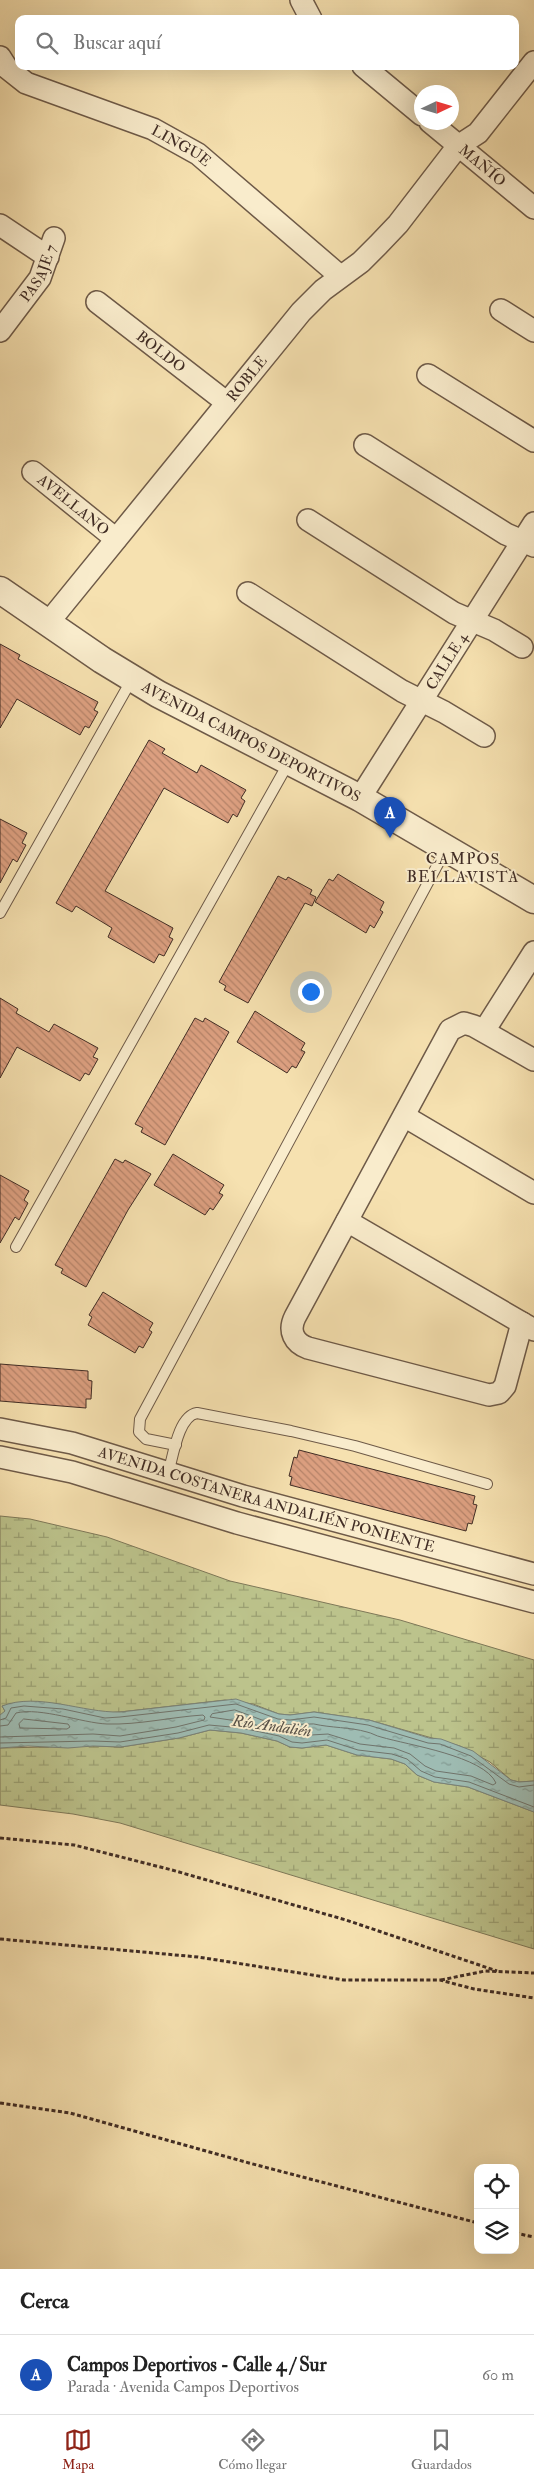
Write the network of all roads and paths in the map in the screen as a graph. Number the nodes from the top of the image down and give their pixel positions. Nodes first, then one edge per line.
1 (301, 0) edge
2 (309, 15) edge
3 (0, 57) edge
4 (534, 62) edge
5 (368, 70) edge
6 (414, 109) edge
7 (439, 130) edge
8 (458, 146) junction
9 (534, 208) edge
10 (0, 225) edge
11 (340, 276) junction
12 (97, 302) dead end
13 (501, 310) dead end
14 (0, 331) edge
15 (534, 331) edge
16 (428, 375) dead end
17 (226, 402) junction
18 (534, 441) edge
19 (365, 445) dead end
20 (33, 472) dead end
21 (308, 520) dead end
22 (534, 523) edge
23 (116, 539) junction
24 (528, 544) edge
25 (0, 590) edge
26 (248, 593) dead end
27 (472, 620) junction
28 (48, 623) junction
29 (522, 647) dead end
30 (132, 679) junction
31 (422, 700) junction
32 (484, 736) dead end
33 (289, 762) junction
34 (360, 798) junction
35 (446, 849) junction
36 (534, 900) edge
37 (0, 913) edge
38 (534, 952) edge
39 (484, 1031) junction
40 (534, 1060) edge
41 (404, 1116) junction
42 (534, 1193) edge
43 (347, 1221) junction
44 (16, 1246) dead end
45 (528, 1326) edge
46 (0, 1429) edge
47 (176, 1445) junction
48 (0, 1457) edge
49 (168, 1474) junction
50 (487, 1484) dead end
51 (534, 1574) edge
52 (534, 1602) edge
53 (0, 1838) edge
54 (0, 1939) edge
55 (497, 1971) junction
56 (534, 1974) edge
57 (440, 1980) junction
58 (534, 1998) edge
59 (0, 2103) edge
60 (474, 2222) edge
61 (519, 2233) edge
62 (534, 2237) edge

1 - 2 street
3 - 11 street, LINGUE
4 - 8 street, ROBLE
5 - 6 street
7 - 8 street, MAÑÍO
8 - 9 street, MAÑÍO
8 - 11 street, ROBLE
10 - 14 street, PASAJE 7
11 - 17 street, ROBLE
12 - 17 street, BOLDO
13 - 15 street
16 - 18 street
17 - 23 street, ROBLE
19 - 24 street
20 - 23 street, AVELLANO
21 - 27 street
22 - 24 street, CALLE 4
23 - 28 street, ROBLE
24 - 27 street, CALLE 4
25 - 28 street, AVENIDA CAMPOS DEPORTIVOS
26 - 31 street
27 - 29 street
27 - 31 street, CALLE 4
28 - 30 street, AVENIDA CAMPOS DEPORTIVOS
30 - 33 street, AVENIDA CAMPOS DEPORTIVOS
30 - 37 lane
31 - 32 street
31 - 34 street, CALLE 4
33 - 34 street, AVENIDA CAMPOS DEPORTIVOS
33 - 44 lane
34 - 35 street, AVENIDA CAMPOS DEPORTIVOS
35 - 36 street, AVENIDA CAMPOS DEPORTIVOS
35 - 47 lane
38 - 39 street
39 - 40 street
39 - 41 street
41 - 42 street
41 - 43 street
43 - 45 street
43 - 45 street
46 - 49 street, AVENIDA COSTANERA ANDALIÉN PONIENTE
47 - 49 lane
47 - 50 lane
48 - 52 street, AVENIDA COSTANERA ANDALIÉN PONIENTE
49 - 51 street, AVENIDA COSTANERA ANDALIÉN PONIENTE
53 - 55 path
54 - 57 path
55 - 56 path
55 - 57 path
57 - 58 path
59 - 60 path
61 - 62 path

